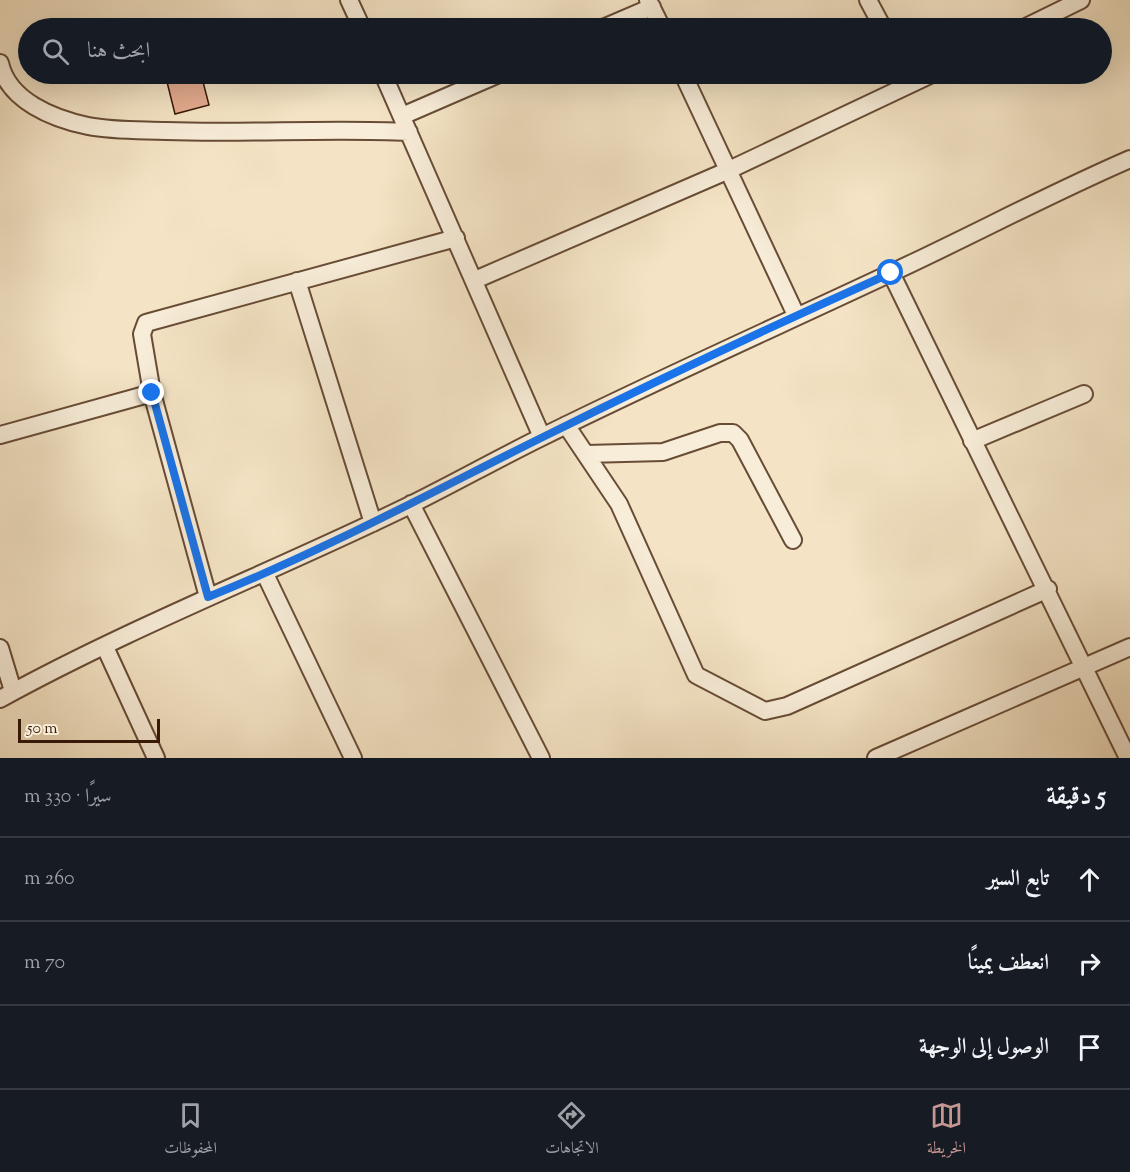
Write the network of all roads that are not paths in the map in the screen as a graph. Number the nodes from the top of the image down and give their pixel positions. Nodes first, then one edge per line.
1 (349, 0) edge
2 (868, 0) edge
3 (1082, 0) edge
4 (650, 4) edge
5 (357, 18) edge
6 (623, 18) edge
7 (657, 18) edge
8 (878, 18) edge
9 (1044, 18) edge
10 (0, 66) edge
11 (387, 84) edge
12 (476, 84) edge
13 (688, 84) edge
14 (899, 84) edge
15 (402, 116) junction
16 (409, 132) junction
17 (1130, 159) edge
18 (729, 170) junction
19 (456, 238) junction
20 (891, 273) junction
21 (475, 280) junction
22 (297, 281) junction
23 (796, 315) junction
24 (152, 393) junction
25 (1084, 394) dead end
26 (566, 425) junction
27 (0, 435) edge
28 (542, 437) junction
29 (972, 441) junction
30 (586, 454) junction
31 (411, 504) junction
32 (373, 523) junction
33 (793, 540) dead end
34 (265, 574) junction
35 (1048, 590) junction
36 (208, 597) junction
37 (105, 647) junction
38 (1130, 647) edge
39 (0, 648) edge
40 (1084, 667) junction
41 (7, 695) edge
42 (156, 758) edge
43 (353, 758) edge
44 (541, 758) edge
45 (876, 758) edge
46 (1128, 758) edge

1 - 5 street
2 - 8 street
3 - 9 street
4 - 6 street
4 - 7 street
10 - 16 street
11 - 15 street
12 - 15 street
13 - 18 street
14 - 18 street
15 - 16 street
16 - 19 street
17 - 20 street
18 - 21 street
18 - 23 street
19 - 21 street
19 - 22 street
20 - 23 street
20 - 29 street
21 - 28 street
22 - 24 street
22 - 32 street
23 - 26 street
24 - 27 street
24 - 36 street
25 - 29 street
26 - 28 street
26 - 30 street
28 - 31 street
29 - 35 street
30 - 33 street
30 - 35 street
31 - 32 street
31 - 44 street
32 - 34 street
34 - 36 street
34 - 43 street
35 - 40 street
36 - 37 street
37 - 41 street
37 - 42 street
38 - 40 street
39 - 41 street
40 - 45 street
40 - 46 street

